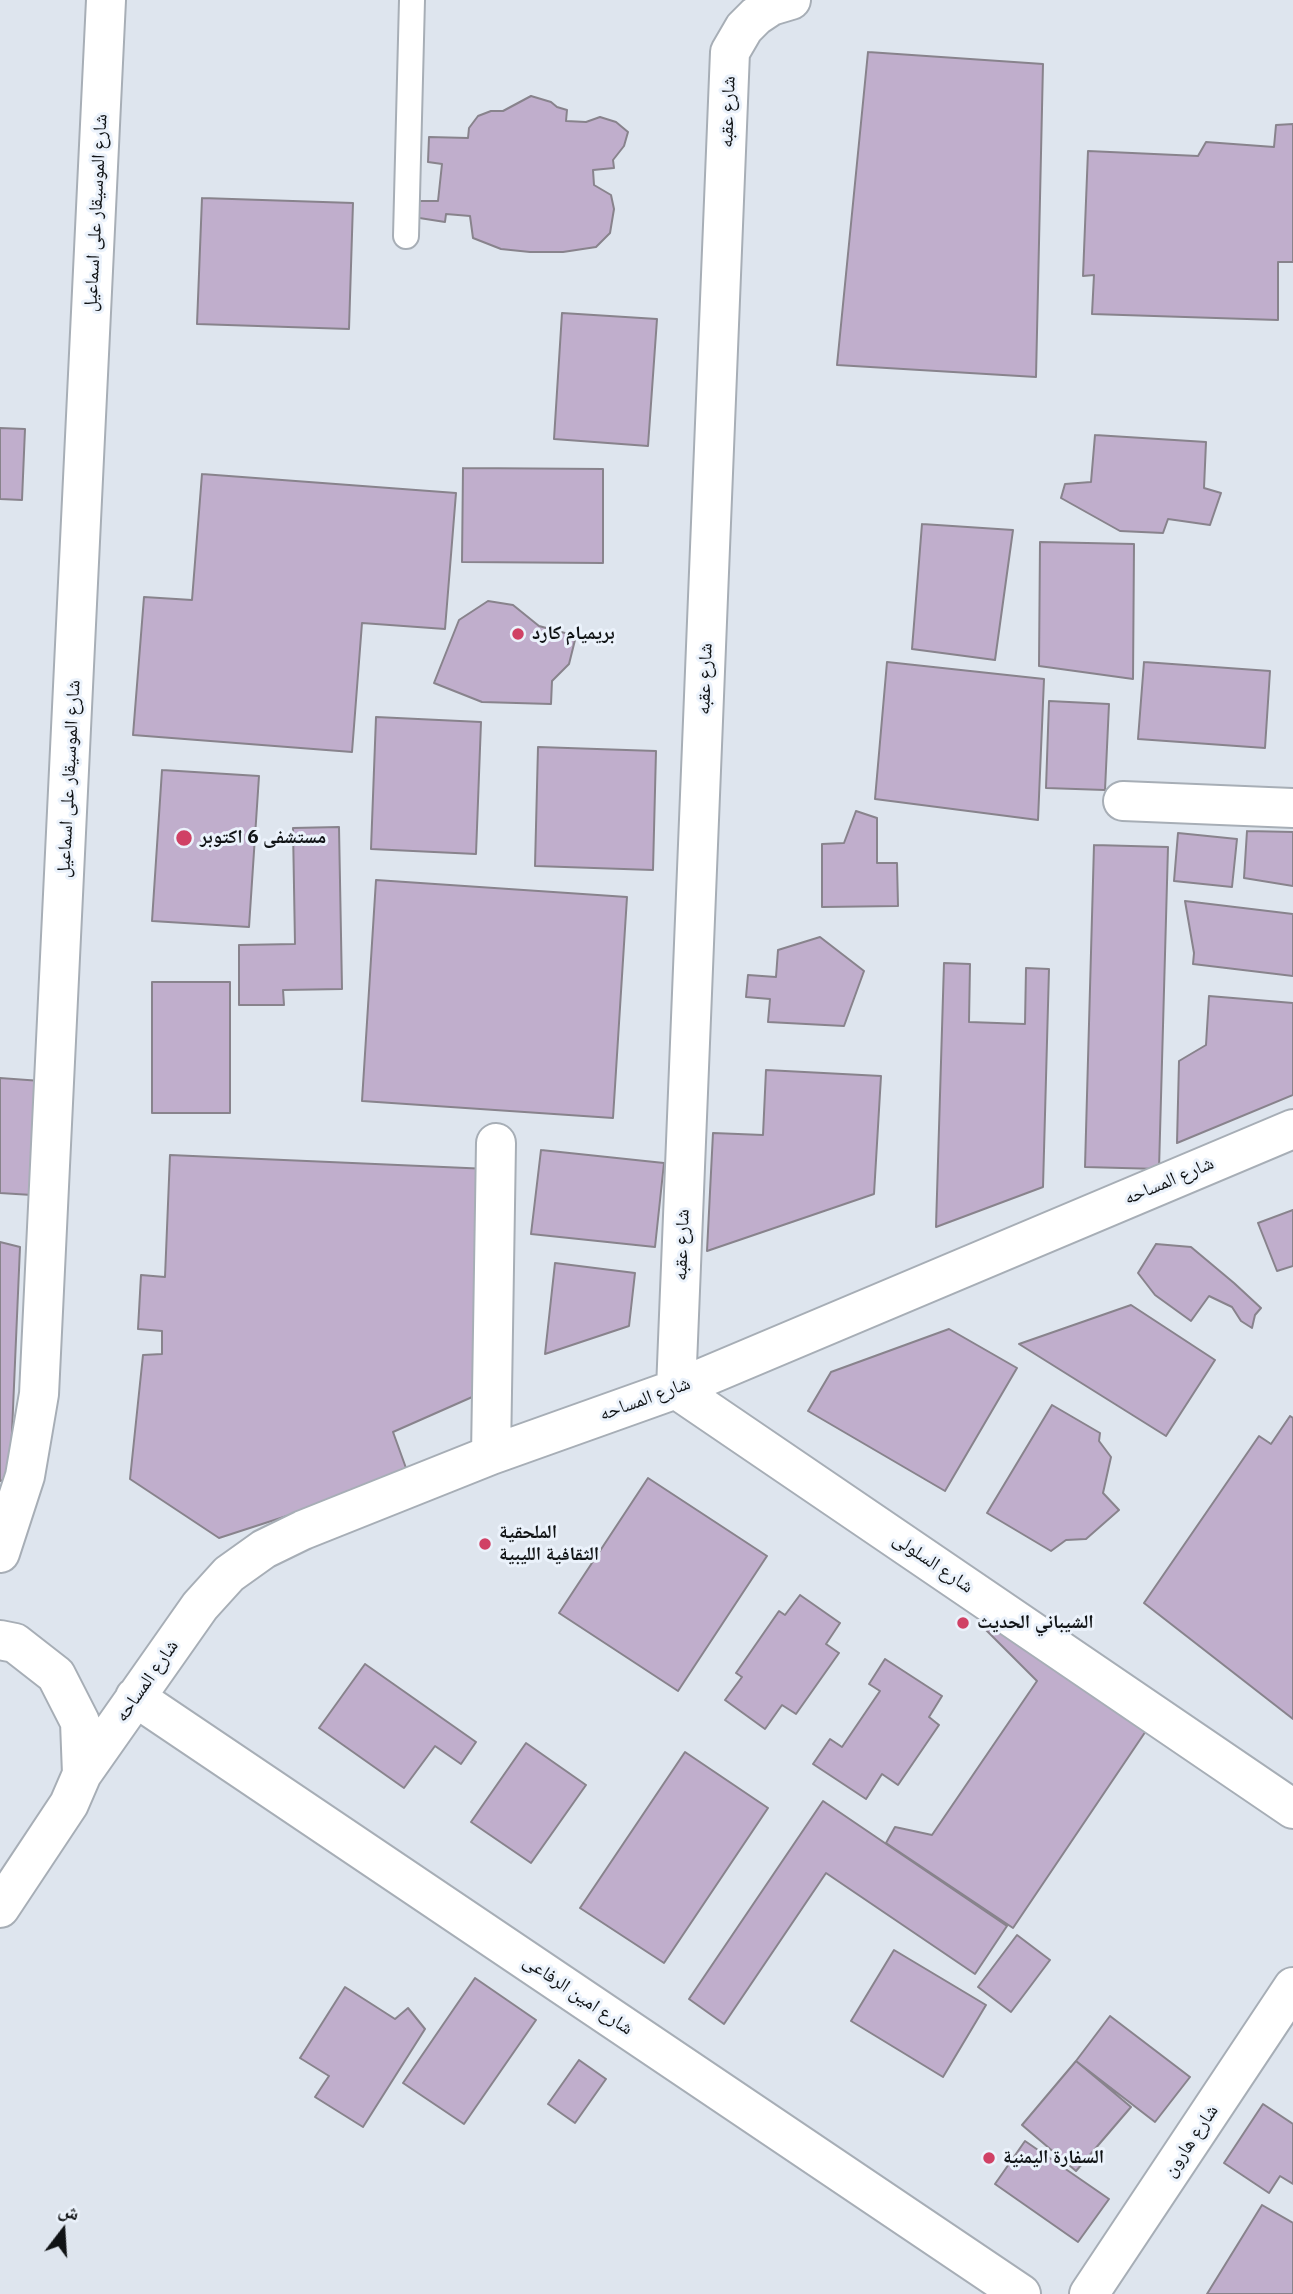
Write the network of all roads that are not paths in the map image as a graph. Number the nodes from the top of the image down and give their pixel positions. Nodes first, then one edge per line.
1 (106, 0) edge
2 (412, 0) edge
3 (791, 0) edge
4 (406, 236) dead end
5 (1123, 801) dead end
6 (1293, 808) edge
7 (1293, 1129) edge
8 (496, 1143) dead end
9 (676, 1389) junction
10 (491, 1455) junction
11 (0, 1553) edge
12 (0, 1640) edge
13 (135, 1697) junction
14 (82, 1774) junction
15 (1293, 1809) edge
16 (0, 1908) edge
17 (1293, 1987) edge
18 (1021, 2294) edge
19 (1089, 2294) edge

1 - 11 street, شارع الموسيقار على اسماعيل
2 - 4 lane
3 - 9 street, شارع عقبه
5 - 6 street
7 - 9 street, شارع المساحه
8 - 10 street
9 - 10 street, شارع المساحه
9 - 15 street, شارع السلولى
10 - 13 street, شارع المساحه
12 - 14 street
13 - 14 street, شارع المساحه
13 - 18 street, شارع امين الرفاعى
14 - 16 street, شارع المساحه
17 - 19 street, شارع هارون

